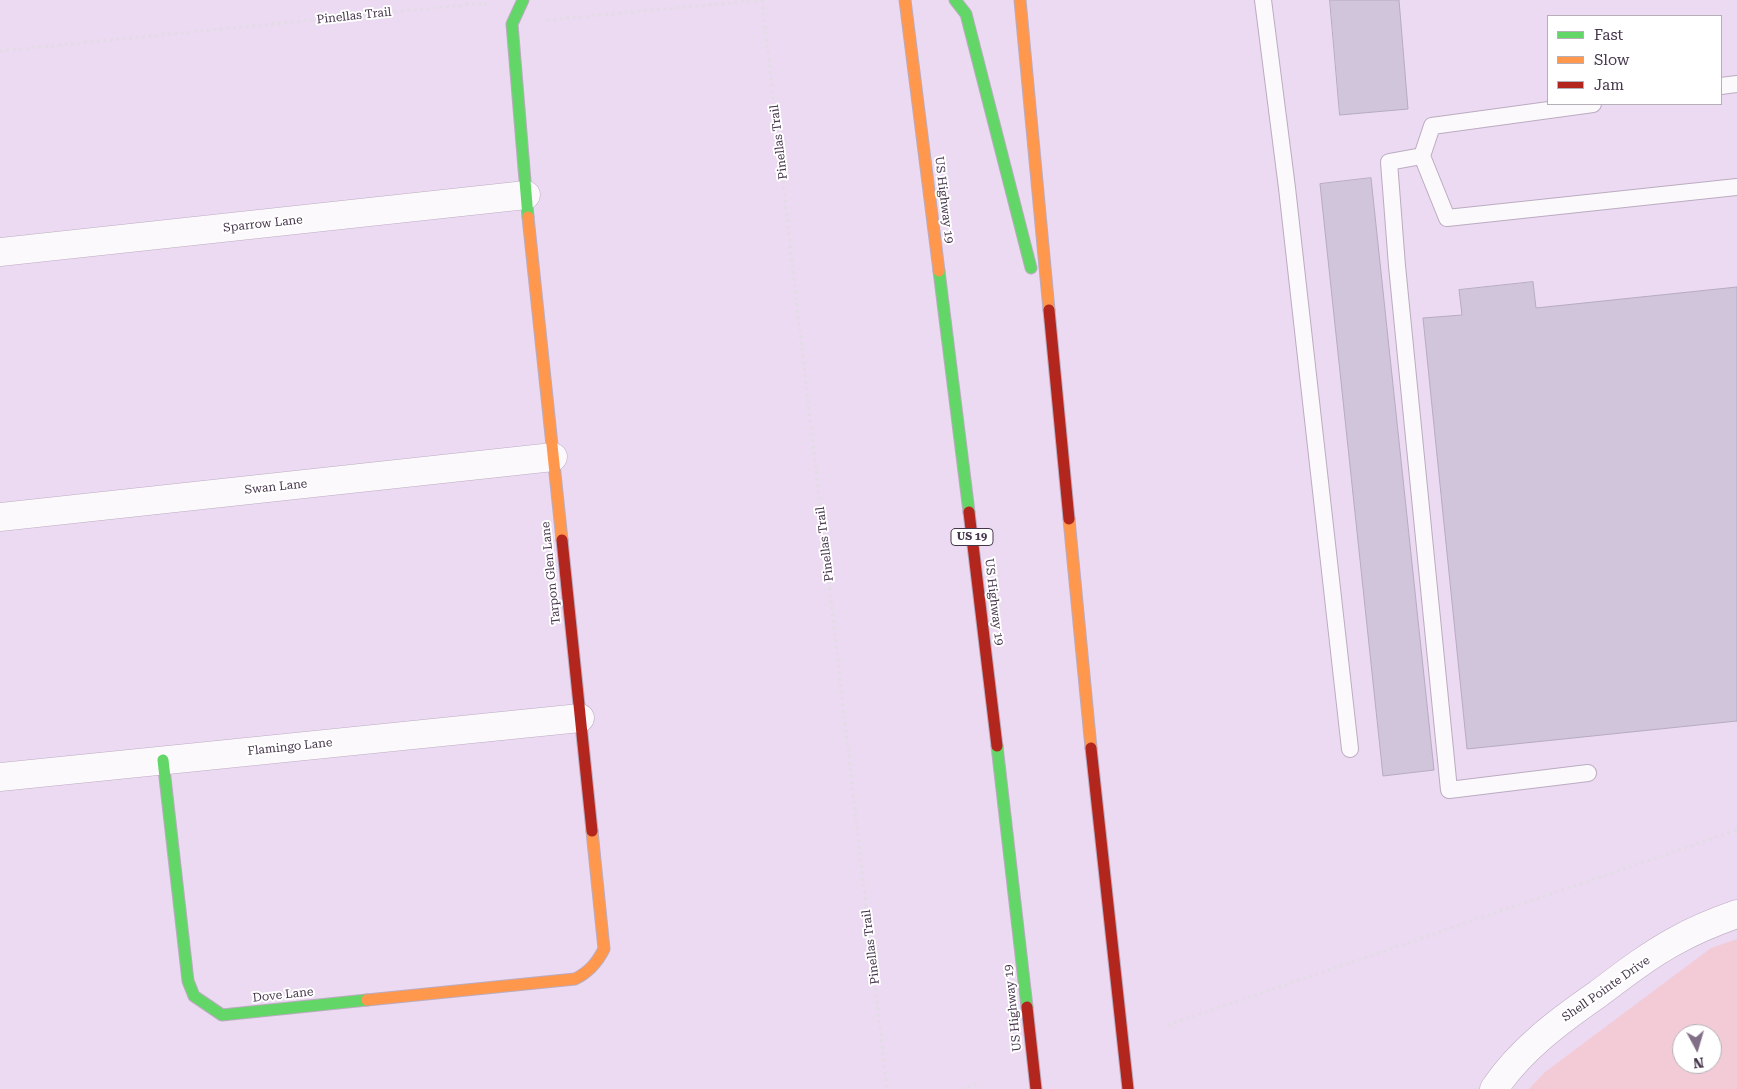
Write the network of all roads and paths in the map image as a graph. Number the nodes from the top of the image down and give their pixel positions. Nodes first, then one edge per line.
1 (523, 0) edge
2 (762, 0) edge
3 (905, 0) edge
4 (954, 0) edge
5 (1020, 0) edge
6 (1263, 0) edge
7 (512, 24) junction
8 (0, 51) edge
9 (1737, 84) edge
10 (1722, 86) edge
11 (1586, 105) edge
12 (1422, 156) junction
13 (1737, 187) edge
14 (526, 195) junction
15 (0, 252) edge
16 (1052, 350) junction
17 (553, 457) junction
18 (0, 516) edge
19 (580, 718) junction
20 (1350, 749) dead end
21 (163, 760) junction
22 (1588, 773) dead end
23 (0, 777) edge
24 (1737, 830) edge
25 (1737, 914) edge
26 (604, 949) joint
27 (1168, 1025) dead end
28 (981, 1082) dead end
29 (888, 1089) edge
30 (962, 1089) edge
31 (1036, 1089) edge
32 (1128, 1089) edge
33 (1494, 1089) edge

1 - 7 main road
2 - 7 path, Pinellas Trail
2 - 29 path, Pinellas Trail
3 - 31 main road, US Highway 19 / US 19
4 - 16 main road
5 - 16 main road
6 - 20 lane
7 - 8 path, Pinellas Trail
7 - 14 main road, Tarpon Glen Lane
9 - 10 lane
11 - 12 lane
12 - 13 lane
12 - 22 lane
14 - 15 street, Sparrow Lane
14 - 17 main road, Tarpon Glen Lane
16 - 32 main road
17 - 18 street, Swan Lane
17 - 19 main road, Tarpon Glen Lane
19 - 21 street, Flamingo Lane
19 - 26 main road, Tarpon Glen Lane
21 - 23 street, Flamingo Lane
21 - 26 main road, Dove Lane
24 - 27 path
25 - 33 street, Shell Pointe Drive
28 - 30 path

